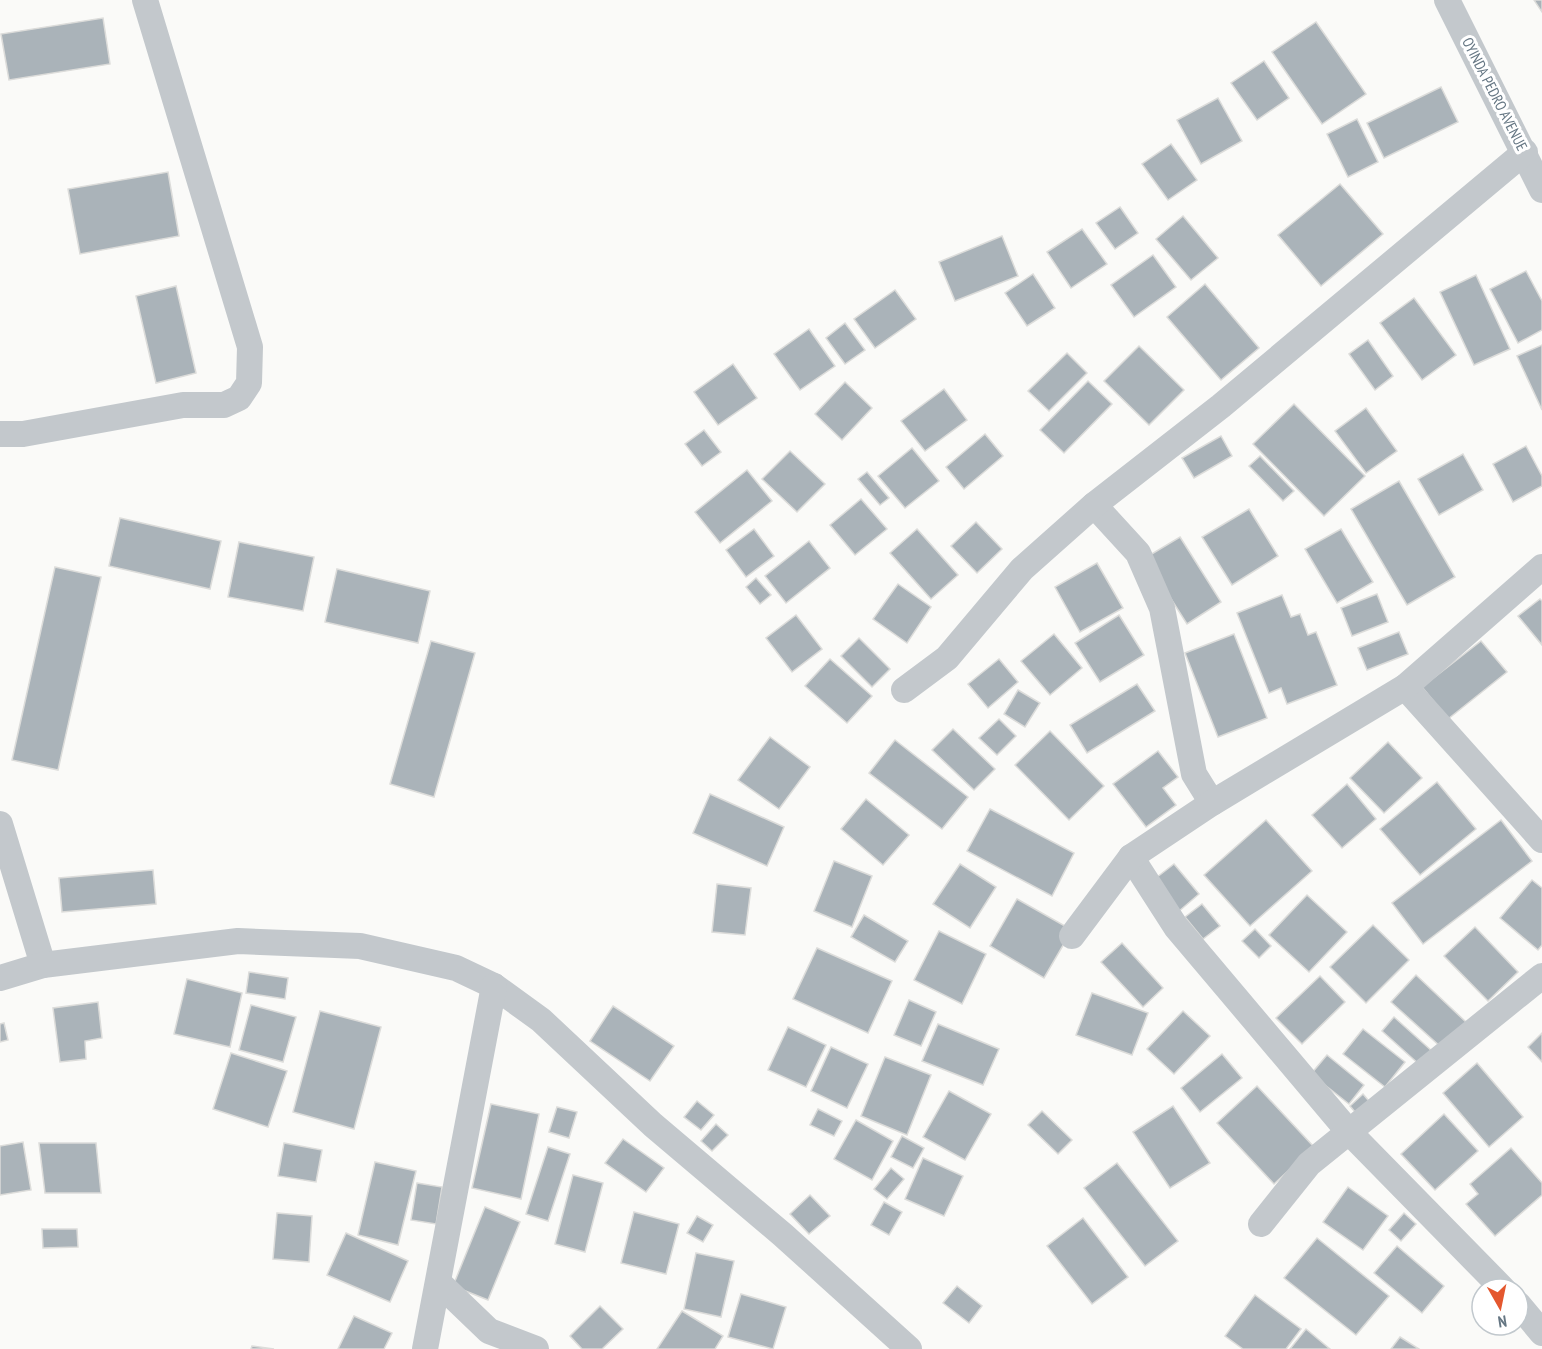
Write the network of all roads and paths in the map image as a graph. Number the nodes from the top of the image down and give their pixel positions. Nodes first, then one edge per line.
1 (145, 0) edge
2 (1447, 0) edge
3 (1525, 152) junction
4 (1542, 190) edge
5 (0, 434) edge
6 (1094, 505) junction
7 (1542, 567) edge
8 (1405, 687) junction
9 (904, 690) dead end
10 (1212, 803) junction
11 (0, 824) edge
12 (1542, 840) edge
13 (1131, 857) junction
14 (1072, 936) dead end
15 (43, 965) junction
16 (1542, 976) edge
17 (0, 978) edge
18 (494, 986) junction
19 (1349, 1132) junction
20 (1261, 1224) dead end
21 (1491, 1277) edge
22 (439, 1283) junction
23 (1530, 1318) edge
24 (1542, 1333) edge
25 (424, 1345) edge
26 (536, 1349) edge
27 (909, 1349) edge

1 - 5 street
2 - 3 street, OYINDA PEDRO AVENUE
3 - 4 street, OYINDA PEDRO AVENUE
3 - 6 street
6 - 9 street
6 - 10 street
7 - 8 street
8 - 10 street
8 - 12 street
10 - 13 street
11 - 15 street
13 - 14 street
13 - 19 street
15 - 17 street
15 - 18 street
16 - 19 street
18 - 22 street
18 - 27 street
19 - 20 street
19 - 21 street
22 - 25 street
22 - 26 street
23 - 24 street

